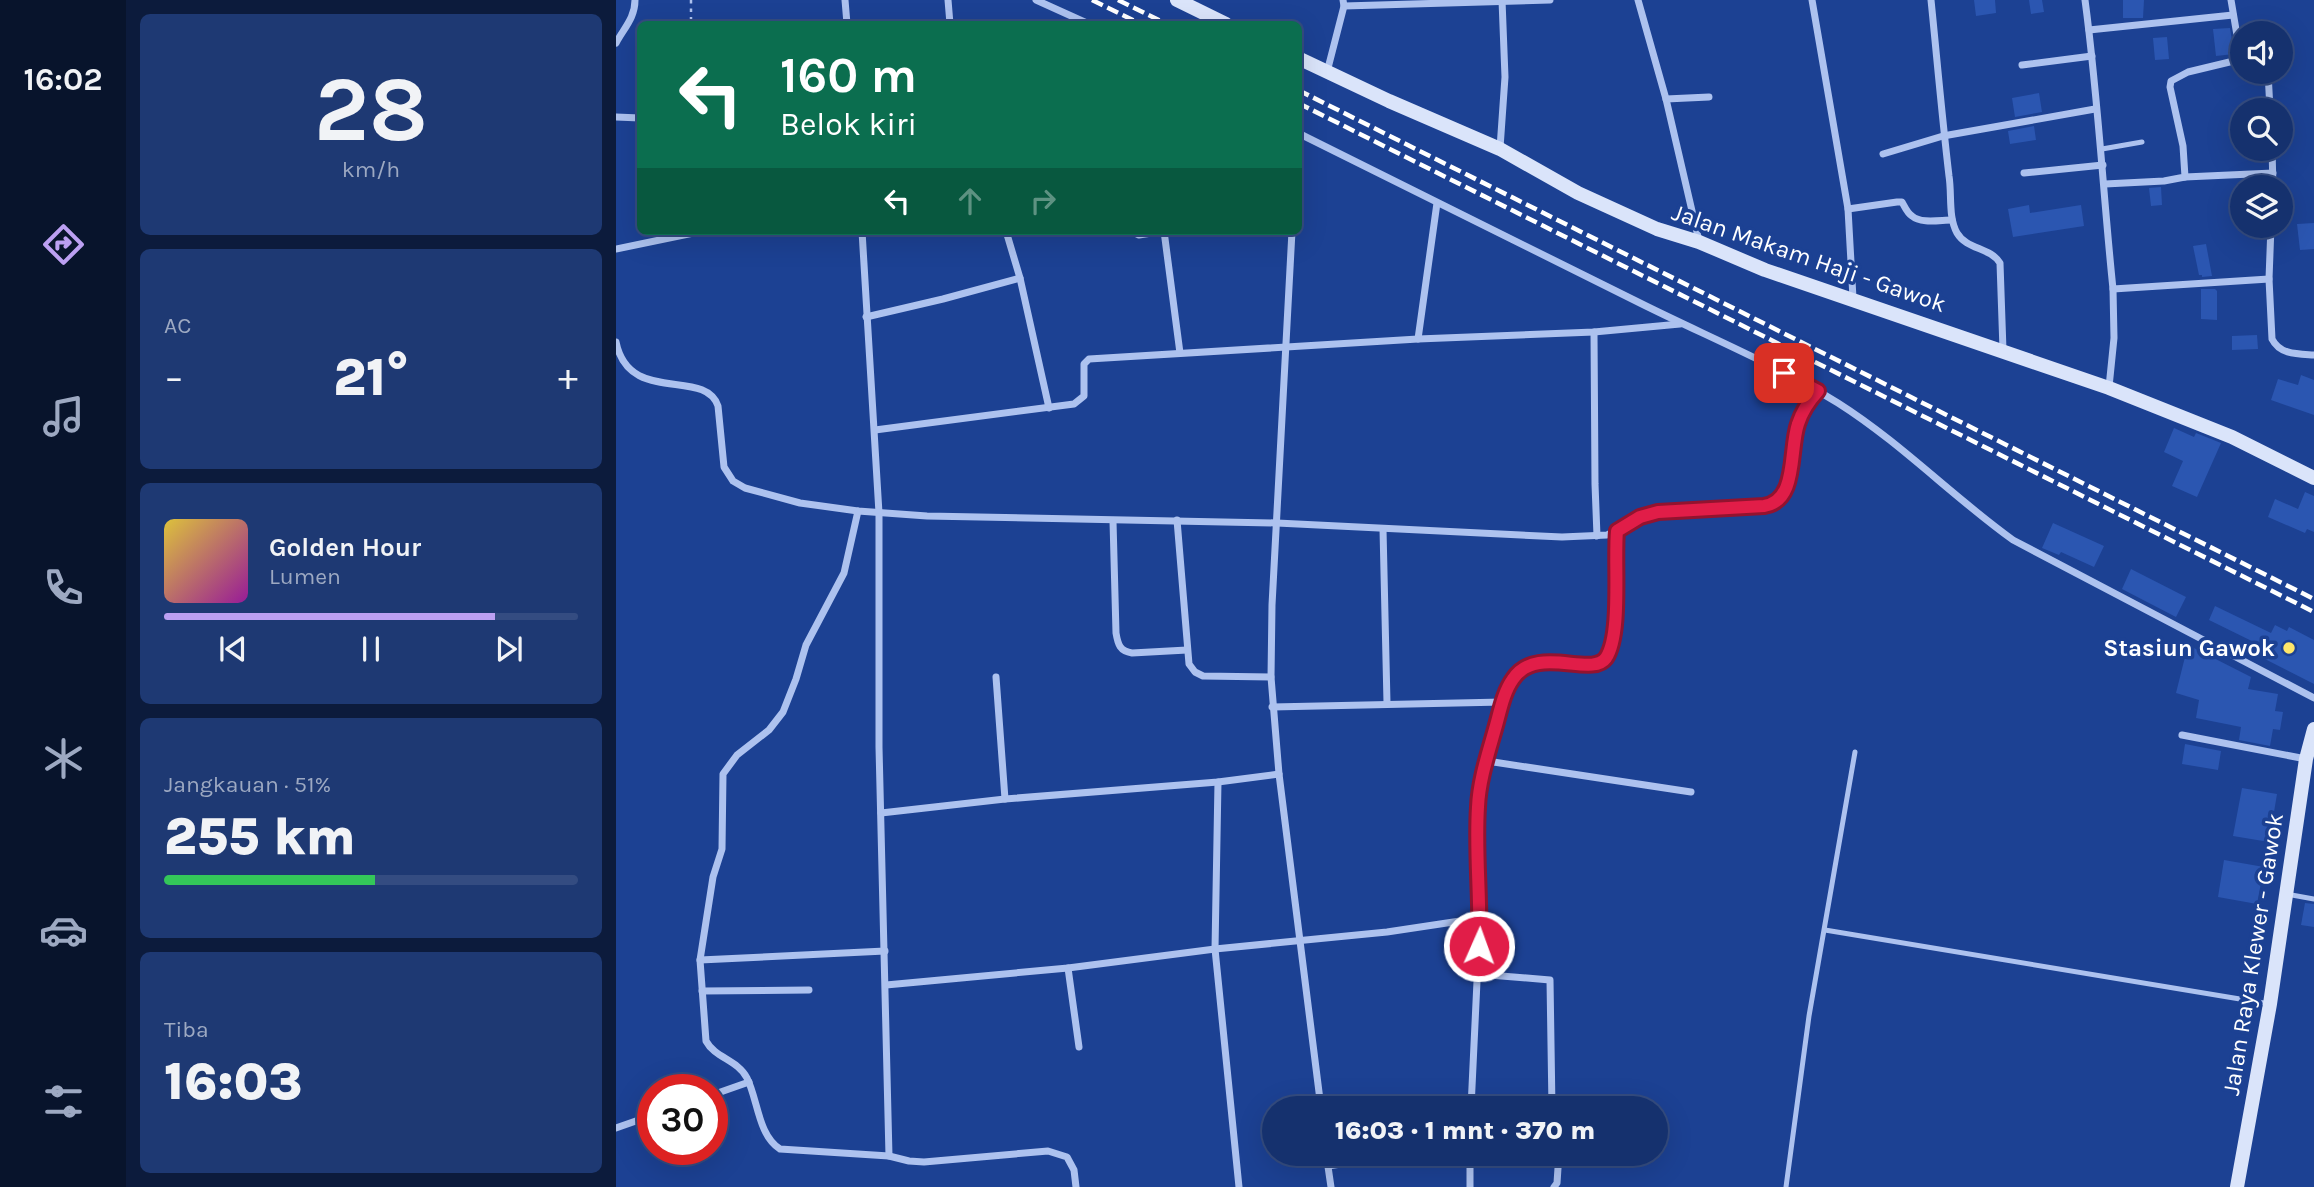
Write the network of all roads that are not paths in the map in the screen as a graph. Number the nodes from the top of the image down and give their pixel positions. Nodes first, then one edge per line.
1 (635, 0) edge
2 (845, 0) edge
3 (948, 0) edge
4 (1036, 0) edge
5 (1177, 0) edge
6 (1502, 0) edge
7 (1550, 0) edge
8 (1638, 0) edge
9 (1812, 0) edge
10 (1931, 0) edge
11 (2085, 0) edge
12 (2231, 0) edge
13 (1344, 3) edge
14 (2233, 15) junction
15 (847, 21) edge
16 (950, 21) edge
17 (1082, 21) edge
18 (1220, 21) edge
19 (2234, 21) edge
20 (2089, 30) junction
21 (616, 43) edge
22 (2092, 56) junction
23 (1302, 60) edge
24 (2230, 62) edge
25 (2022, 65) dead end
26 (1327, 72) junction
27 (1709, 97) dead end
28 (1666, 99) junction
29 (2095, 109) junction
30 (616, 117) edge
31 (637, 118) edge
32 (1943, 135) junction
33 (1302, 136) edge
34 (2142, 142) dead end
35 (1500, 149) junction
36 (2102, 149) junction
37 (1883, 154) dead end
38 (2272, 161) edge
39 (2103, 165) junction
40 (2024, 173) dead end
41 (2273, 173) joint
42 (2185, 177) junction
43 (2105, 184) junction
44 (1437, 203) junction
45 (1848, 209) junction
46 (1952, 220) junction
47 (687, 235) edge
48 (862, 235) edge
49 (1007, 235) edge
50 (1165, 235) edge
51 (1292, 235) edge
52 (2271, 238) edge
53 (1699, 242) junction
54 (616, 249) edge
55 (1020, 278) junction
56 (2269, 279) junction
57 (2113, 289) junction
58 (1853, 299) junction
59 (866, 317) junction
60 (1681, 324) junction
61 (1594, 332) junction
62 (1418, 340) junction
63 (616, 342) edge
64 (1286, 348) junction
65 (2003, 350) junction
66 (1180, 353) junction
67 (2314, 355) edge
68 (2109, 388) junction
69 (1818, 391) junction
70 (1049, 408) junction
71 (874, 430) junction
72 (2314, 478) edge
73 (858, 511) junction
74 (879, 513) junction
75 (1177, 520) junction
76 (1113, 521) junction
77 (1278, 523) junction
78 (1383, 529) junction
79 (1617, 531) junction
80 (1597, 536) junction
81 (1187, 650) junction
82 (996, 677) dead end
83 (1271, 677) junction
84 (2314, 698) edge
85 (1503, 702) junction
86 (1387, 703) junction
87 (1272, 707) junction
88 (2314, 729) edge
89 (2182, 735) dead end
90 (1855, 751) dead end
91 (2305, 759) junction
92 (1487, 761) junction
93 (1279, 774) junction
94 (1218, 782) junction
95 (1691, 792) dead end
96 (1005, 799) junction
97 (881, 813) junction
98 (2286, 894) junction
99 (2314, 899) edge
100 (1480, 918) junction
101 (1825, 930) junction
102 (1301, 941) junction
103 (1215, 949) junction
104 (885, 951) junction
105 (700, 960) junction
106 (1068, 968) junction
107 (1477, 974) junction
108 (886, 985) junction
109 (809, 990) dead end
110 (702, 991) junction
111 (2270, 1004) junction
112 (1079, 1046) dead end
113 (749, 1082) junction
114 (728, 1089) edge
115 (1320, 1096) edge
116 (1472, 1096) edge
117 (1552, 1096) edge
118 (637, 1121) edge
119 (616, 1128) edge
120 (889, 1156) junction
121 (1328, 1166) edge
122 (1470, 1166) edge
123 (1557, 1166) edge
124 (1076, 1187) edge
125 (1239, 1187) edge
126 (1331, 1187) edge
127 (1470, 1187) edge
128 (1554, 1187) edge
129 (1786, 1187) edge
130 (2237, 1187) edge

1 - 21 street
2 - 15 street
3 - 16 street
4 - 17 street
5 - 18 street
6 - 7 street
6 - 13 street
6 - 35 street
8 - 28 street
9 - 45 street
10 - 32 street
11 - 20 street
12 - 14 street
13 - 26 street
14 - 19 street
14 - 20 street
20 - 22 street
22 - 25 street
22 - 29 street
23 - 26 street, Jalan Makam Haji - Gawok
24 - 42 street
26 - 35 street, Jalan Makam Haji - Gawok
27 - 28 street
28 - 53 street
29 - 32 street
29 - 36 street
30 - 31 street
32 - 37 street
32 - 46 street
33 - 44 street
34 - 36 lane
35 - 53 street, Jalan Makam Haji - Gawok
36 - 39 street
38 - 41 street
39 - 40 street
39 - 43 street
41 - 42 street
42 - 43 street
43 - 57 street
44 - 60 street
44 - 62 street
45 - 46 street
45 - 58 street
46 - 65 street
47 - 54 street
48 - 59 street
49 - 55 street
50 - 66 street
51 - 64 street
52 - 56 street
53 - 58 street, Jalan Makam Haji - Gawok
55 - 59 street
55 - 70 street
56 - 57 street
56 - 67 street
57 - 68 street
58 - 65 street, Jalan Makam Haji - Gawok
59 - 71 street
60 - 61 street
60 - 69 street
61 - 62 street
61 - 80 street
62 - 64 street
63 - 73 street
64 - 66 street
64 - 77 street
65 - 68 street, Jalan Makam Haji - Gawok
66 - 70 street
68 - 72 street, Jalan Makam Haji - Gawok
69 - 79 street
69 - 84 street
70 - 71 street
71 - 74 street
73 - 74 street
73 - 105 street
74 - 76 street
74 - 97 street
75 - 76 street
75 - 77 street
75 - 81 street
76 - 81 street
77 - 78 street
77 - 83 street
78 - 80 street
78 - 86 street
79 - 80 street
79 - 85 street
81 - 83 street
82 - 96 street
83 - 87 street
85 - 86 street
85 - 92 street
86 - 87 street
87 - 93 street
88 - 91 street, Jalan Raya Klewer - Gawok
89 - 91 street
90 - 101 lane
91 - 98 street, Jalan Raya Klewer - Gawok
92 - 95 street
92 - 100 street
93 - 94 street
93 - 102 street
94 - 96 street
94 - 103 street
96 - 97 street
97 - 104 street
98 - 99 lane
98 - 111 street, Jalan Raya Klewer - Gawok
100 - 102 street
100 - 107 street
101 - 111 lane
101 - 129 lane
102 - 103 street
102 - 115 street
103 - 106 street
103 - 125 street
104 - 105 street
104 - 108 street
105 - 110 street
106 - 108 street
106 - 112 street
107 - 116 street
107 - 117 street
108 - 120 street
109 - 110 street
110 - 113 street
111 - 130 street, Jalan Raya Klewer - Gawok
113 - 114 street
113 - 120 street
118 - 119 street
120 - 124 street
121 - 126 street
122 - 127 street
123 - 128 street

